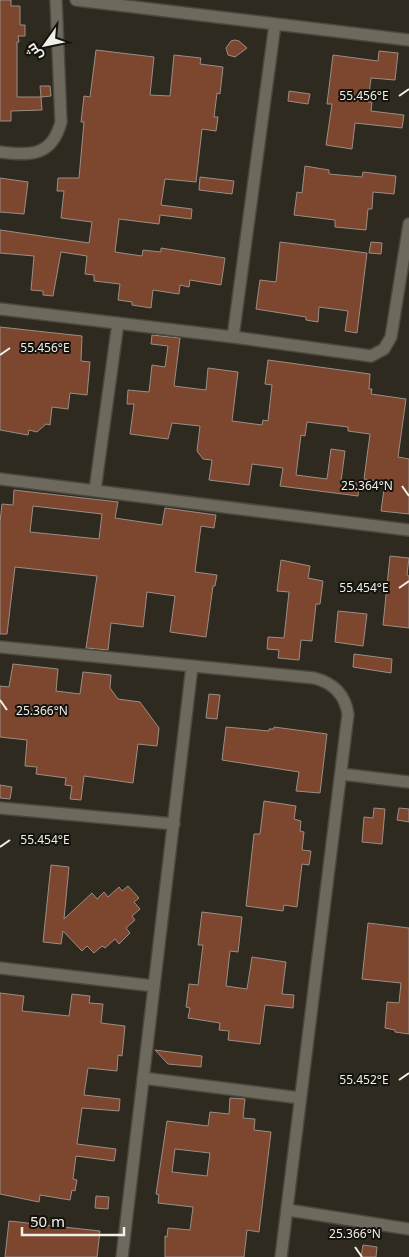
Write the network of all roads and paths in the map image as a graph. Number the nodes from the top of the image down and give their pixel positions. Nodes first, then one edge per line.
1 (56, 0) edge
2 (76, 0) edge
3 (275, 24) junction
4 (409, 40) edge
5 (0, 152) edge
6 (409, 224) edge
7 (0, 309) edge
8 (118, 323) junction
9 (233, 337) junction
10 (0, 479) edge
11 (95, 490) junction
12 (409, 530) edge
13 (0, 647) edge
14 (192, 666) junction
15 (341, 774) junction
16 (409, 782) edge
17 (0, 808) edge
18 (174, 824) junction
19 (0, 968) edge
20 (154, 986) junction
21 (144, 1078) junction
22 (300, 1098) junction
23 (288, 1210) junction
24 (409, 1229) edge
25 (122, 1257) edge
26 (281, 1257) edge

1 - 5 street
2 - 3 street
3 - 4 street
3 - 9 street
6 - 9 street
7 - 8 street
8 - 9 street
8 - 11 street
10 - 11 street
11 - 12 street
13 - 14 street
14 - 15 street
14 - 18 street
15 - 16 street
15 - 22 street
17 - 18 street
18 - 20 street
19 - 20 street
20 - 21 street
21 - 22 street
21 - 25 street
22 - 23 street
23 - 24 street
23 - 26 street

